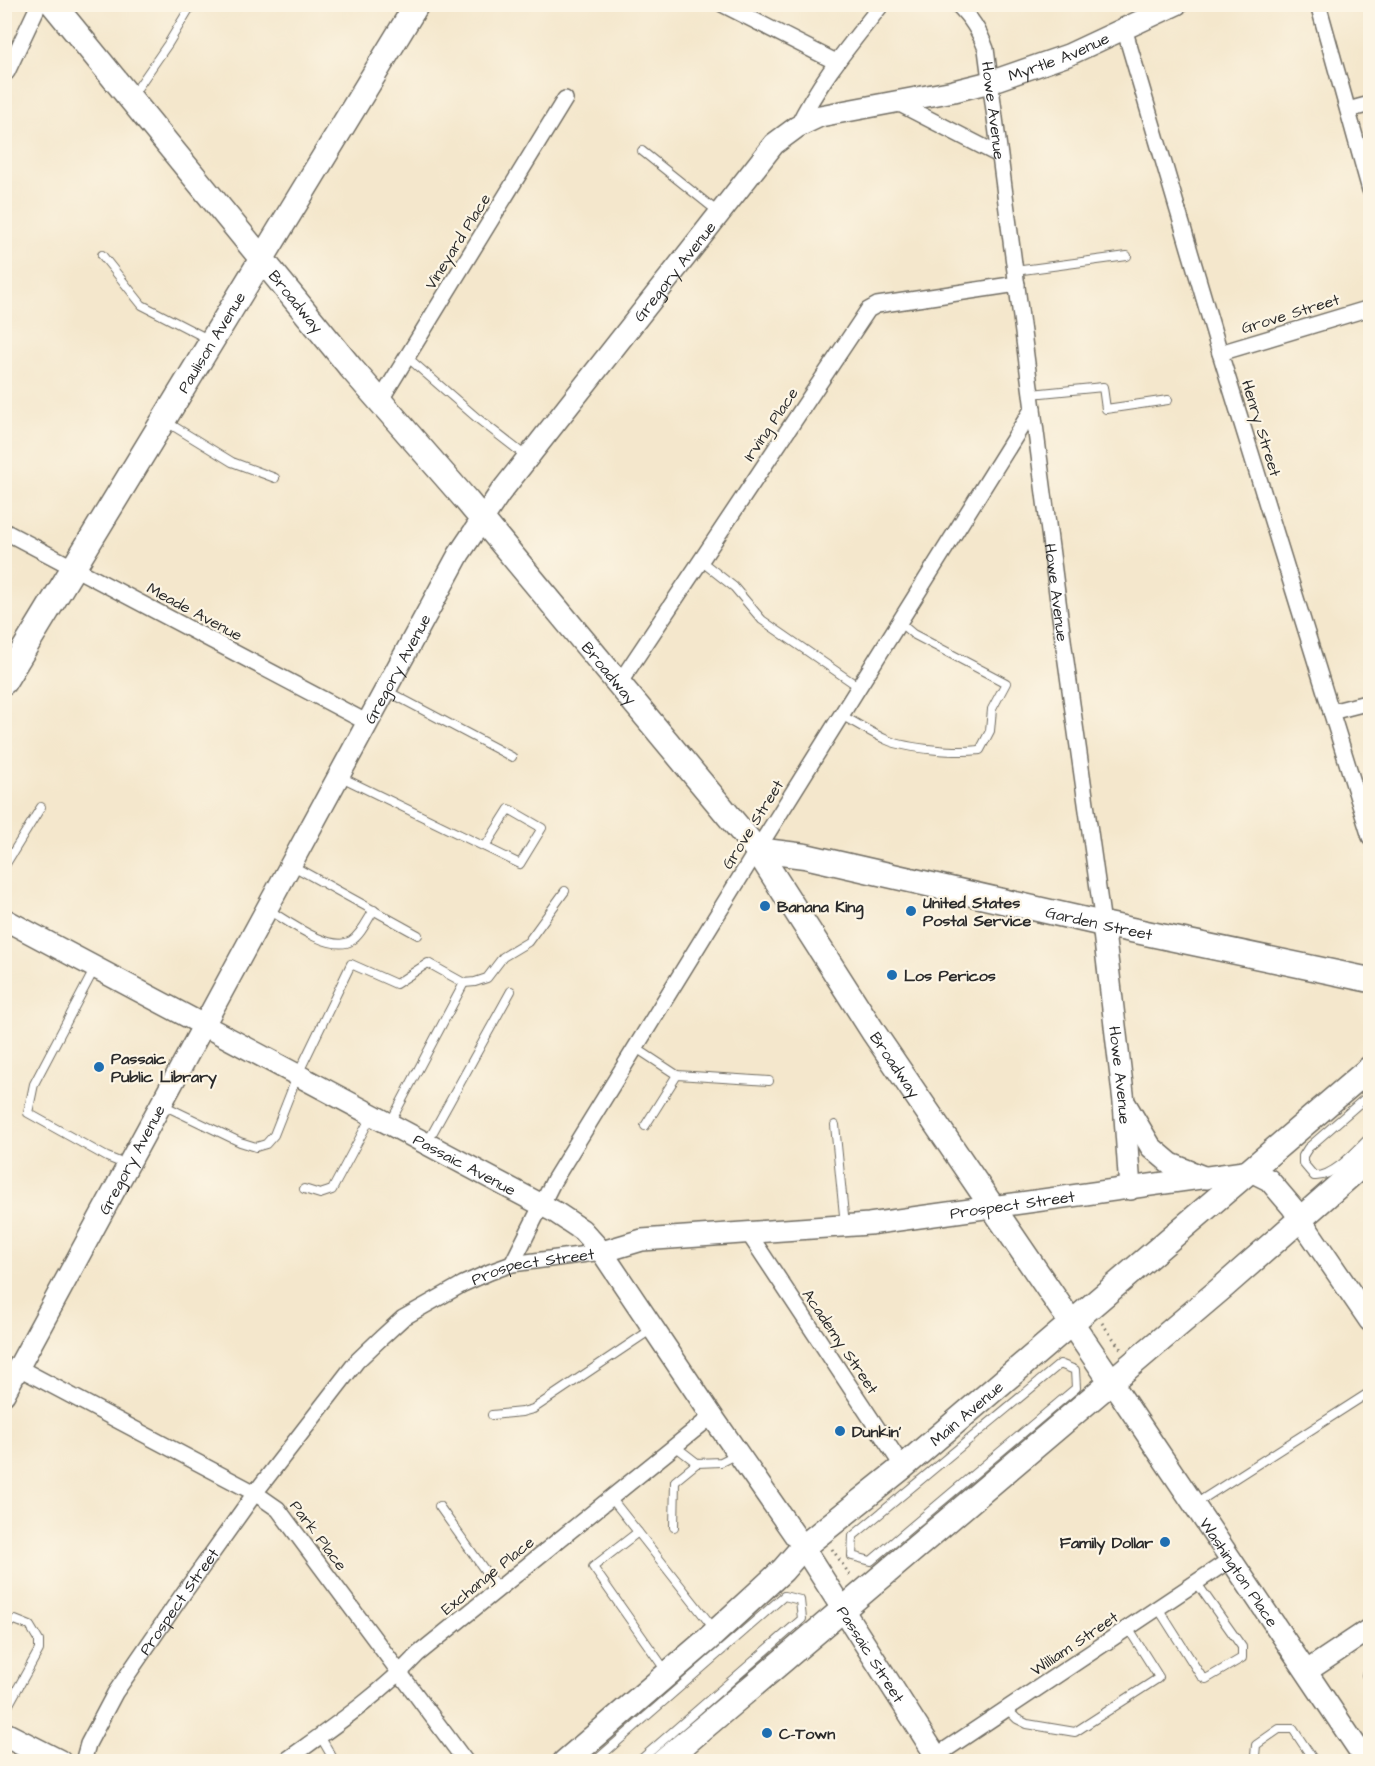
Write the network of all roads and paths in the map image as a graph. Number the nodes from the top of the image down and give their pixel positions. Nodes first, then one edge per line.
1 (39, 4) edge
2 (53, 4) edge
3 (192, 4) edge
4 (417, 4) edge
5 (722, 4) edge
6 (882, 4) edge
7 (957, 4) edge
8 (1177, 4) edge
9 (1318, 4) edge
10 (1124, 28) junction
11 (836, 62) junction
12 (7, 72) dead end
13 (990, 82) junction
14 (565, 99) dead end
15 (130, 100) junction
16 (896, 102) junction
17 (1371, 104) edge
18 (1348, 110) junction
19 (796, 127) junction
20 (642, 151) dead end
21 (999, 155) junction
22 (1371, 190) edge
23 (719, 213) junction
24 (102, 255) dead end
25 (1127, 256) dead end
26 (262, 260) junction
27 (1016, 277) junction
28 (1371, 308) edge
29 (212, 342) junction
30 (1220, 353) junction
31 (407, 357) junction
32 (1168, 400) dead end
33 (380, 401) junction
34 (1032, 401) junction
35 (164, 420) junction
36 (528, 458) junction
37 (275, 478) dead end
38 (482, 519) junction
39 (4, 531) edge
40 (701, 561) junction
41 (74, 568) junction
42 (899, 622) junction
43 (4, 682) edge
44 (618, 685) junction
45 (859, 687) junction
46 (386, 690) junction
47 (1371, 702) edge
48 (1331, 712) junction
49 (841, 715) junction
50 (368, 723) junction
51 (512, 757) dead end
52 (339, 777) junction
53 (41, 807) dead end
54 (1371, 837) edge
55 (485, 847) junction
56 (757, 850) junction
57 (292, 865) junction
58 (4, 867) edge
59 (565, 891) dead end
60 (268, 909) junction
61 (374, 910) junction
62 (4, 919) edge
63 (1103, 924) junction
64 (418, 935) dead end
65 (95, 967) junction
66 (1371, 980) edge
67 (464, 983) junction
68 (511, 991) dead end
69 (206, 1025) junction
70 (636, 1048) junction
71 (1371, 1068) edge
72 (298, 1074) junction
73 (677, 1075) junction
74 (769, 1081) dead end
75 (1371, 1094) edge
76 (1124, 1102) junction
77 (162, 1104) junction
78 (381, 1118) junction
79 (835, 1125) dead end
80 (645, 1126) dead end
81 (1312, 1131) junction
82 (427, 1142) junction
83 (1370, 1154) edge
84 (129, 1166) junction
85 (1251, 1171) junction
86 (1344, 1171) junction
87 (1206, 1178) junction
88 (304, 1189) dead end
89 (1130, 1189) junction
90 (543, 1205) junction
91 (993, 1208) junction
92 (1301, 1219) junction
93 (845, 1226) junction
94 (749, 1234) junction
95 (602, 1252) junction
96 (512, 1264) junction
97 (1099, 1319) dead end
98 (1371, 1321) edge
99 (1073, 1324) junction
100 (653, 1328) junction
101 (1125, 1354) dead end
102 (19, 1368) junction
103 (1035, 1370) junction
104 (1111, 1381) junction
105 (1371, 1392) edge
106 (4, 1394) edge
107 (1066, 1408) junction
108 (492, 1415) dead end
109 (712, 1416) junction
110 (675, 1446) junction
111 (738, 1453) junction
112 (697, 1463) junction
113 (903, 1467) junction
114 (255, 1493) junction
115 (611, 1498) junction
116 (1194, 1504) junction
117 (439, 1506) dead end
118 (857, 1518) junction
119 (674, 1527) dead end
120 (638, 1532) junction
121 (803, 1547) junction
122 (889, 1558) junction
123 (1231, 1559) junction
124 (1196, 1582) junction
125 (498, 1589) junction
126 (768, 1597) junction
127 (842, 1608) junction
128 (1158, 1608) junction
129 (4, 1627) edge
130 (1128, 1628) junction
131 (1371, 1629) edge
132 (716, 1631) junction
133 (796, 1636) junction
134 (1371, 1668) edge
135 (1306, 1671) junction
136 (400, 1673) junction
137 (668, 1673) junction
138 (1371, 1684) edge
139 (1007, 1709) junction
140 (4, 1713) edge
141 (4, 1734) edge
142 (320, 1736) junction
143 (938, 1759) edge
144 (58, 1761) edge
145 (83, 1761) edge
146 (285, 1761) edge
147 (335, 1761) edge
148 (466, 1761) edge
149 (565, 1761) edge
150 (594, 1761) edge
151 (638, 1761) edge
152 (663, 1761) edge
153 (1259, 1761) edge
154 (1315, 1761) edge
155 (1367, 1761) edge

1 - 12 street
2 - 15 main road, Broadway
3 - 15 lane
4 - 26 main road, Paulison Avenue
5 - 11 street
6 - 11 street, Gregory Avenue
7 - 13 street, Howe Avenue
8 - 10 street, Myrtle Avenue
9 - 18 street
10 - 13 street, Myrtle Avenue
10 - 30 street, Henry Street
11 - 19 street, Gregory Avenue
13 - 16 street, Myrtle Avenue
13 - 21 street, Howe Avenue
14 - 31 street, Vineyard Place
15 - 26 main road, Broadway
16 - 19 street, Myrtle Avenue
16 - 21 street
17 - 18 street
18 - 22 street
19 - 23 street, Gregory Avenue
20 - 23 lane
21 - 27 street, Howe Avenue
23 - 36 street, Gregory Avenue
24 - 29 lane
25 - 27 lane
26 - 29 main road, Paulison Avenue
26 - 33 main road, Broadway
27 - 34 street, Howe Avenue
27 - 40 street, Irving Place
28 - 30 street, Grove Street
29 - 35 main road, Paulison Avenue
30 - 48 street, Henry Street
31 - 33 street, Vineyard Place
31 - 36 lane
32 - 34 lane
33 - 38 main road, Broadway
34 - 42 street, Grove Street
34 - 63 street, Howe Avenue
35 - 37 lane
35 - 41 main road, Paulison Avenue
36 - 38 street, Gregory Avenue
38 - 44 main road, Broadway
38 - 46 street, Gregory Avenue
39 - 41 street, Meade Avenue
40 - 44 street, Irving Place
40 - 45 lane
41 - 43 main road, Paulison Avenue
41 - 50 street, Meade Avenue
42 - 45 street, Grove Street
42 - 49 lane
44 - 56 main road, Broadway
45 - 49 street, Grove Street
46 - 50 street, Gregory Avenue
46 - 51 lane
47 - 48 street
48 - 54 street, Henry Street
49 - 56 street, Grove Street
50 - 52 street, Gregory Avenue
52 - 55 lane
52 - 57 street, Gregory Avenue
53 - 58 lane
55 - 55 lane
56 - 63 main road, Garden Street
56 - 70 street, Grove Street
56 - 91 main road, Broadway
57 - 60 street, Gregory Avenue
57 - 61 lane
59 - 67 lane
60 - 61 lane
60 - 69 street, Gregory Avenue
61 - 64 lane
62 - 65 street, Passaic Avenue
63 - 66 main road, Garden Street
63 - 76 street, Howe Avenue
65 - 69 street, Passaic Avenue
65 - 84 lane
67 - 72 lane
67 - 78 lane
68 - 82 lane
69 - 72 street, Passaic Avenue
69 - 77 street, Gregory Avenue
70 - 73 lane
70 - 90 street, Grove Street
71 - 81 main road, Main Avenue
72 - 77 lane
72 - 78 street, Passaic Avenue
73 - 74 lane
73 - 80 lane
75 - 81 lane
76 - 87 street
76 - 89 street, Howe Avenue
77 - 84 street, Gregory Avenue
78 - 82 street, Passaic Avenue
78 - 88 lane
79 - 93 lane
81 - 85 main road, Main Avenue
81 - 86 lane
82 - 90 street, Passaic Avenue
83 - 86 main road
84 - 102 street, Gregory Avenue
85 - 87 street, Prospect Street
85 - 92 street
85 - 99 main road, Main Avenue
86 - 92 main road
87 - 89 street, Prospect Street
89 - 91 street, Prospect Street
90 - 95 street, Passaic Avenue
90 - 96 street, Grove Street
91 - 93 street, Prospect Street
91 - 99 main road, Broadway
92 - 98 street
92 - 104 main road
93 - 94 street, Prospect Street
94 - 95 street, Prospect Street
94 - 113 street, Academy Street
95 - 96 street, Prospect Street
95 - 100 street, Passaic Avenue
96 - 114 street, Prospect Street
97 - 101 path
99 - 103 main road, Main Avenue
99 - 104 main road, Broadway
100 - 108 lane
100 - 109 street, Passaic Avenue
102 - 106 street, Gregory Avenue
102 - 114 street, Park Place
103 - 107 lane
103 - 113 main road, Main Avenue
103 - 118 lane
104 - 107 main road
104 - 116 street, Washington Place
105 - 116 lane
107 - 122 main road
109 - 110 street, Exchange Place
109 - 111 street, Passaic Avenue
110 - 112 lane
110 - 115 street, Exchange Place
111 - 112 lane
111 - 121 street, Passaic Avenue
112 - 119 lane
113 - 118 main road, Main Avenue
114 - 136 street, Park Place
114 - 145 street, Prospect Street
115 - 120 lane
115 - 125 street, Exchange Place
116 - 123 street, Washington Place
117 - 125 lane
118 - 121 main road, Main Avenue
118 - 122 lane
120 - 132 lane
120 - 137 lane
121 - 126 main road, Main Avenue
121 - 127 street, Passaic Street
122 - 127 main road
123 - 124 street, William Street
123 - 135 street, Washington Place
124 - 128 street, William Street
124 - 128 lane
125 - 136 street, Exchange Place
126 - 132 main road, Main Avenue
126 - 133 lane
126 - 150 lane
127 - 133 main road
127 - 143 street, Passaic Street
128 - 130 street, William Street
129 - 140 lane
130 - 139 street, William Street
130 - 139 lane
131 - 135 street
132 - 137 main road, Main Avenue
133 - 151 lane
133 - 152 main road
134 - 138 lane
135 - 155 street, Washington Place
136 - 142 street, Exchange Place
136 - 148 street, Park Place
137 - 149 main road, Main Avenue
139 - 143 street, William Street
141 - 144 main road
142 - 146 street, Exchange Place
142 - 147 lane
153 - 154 lane

